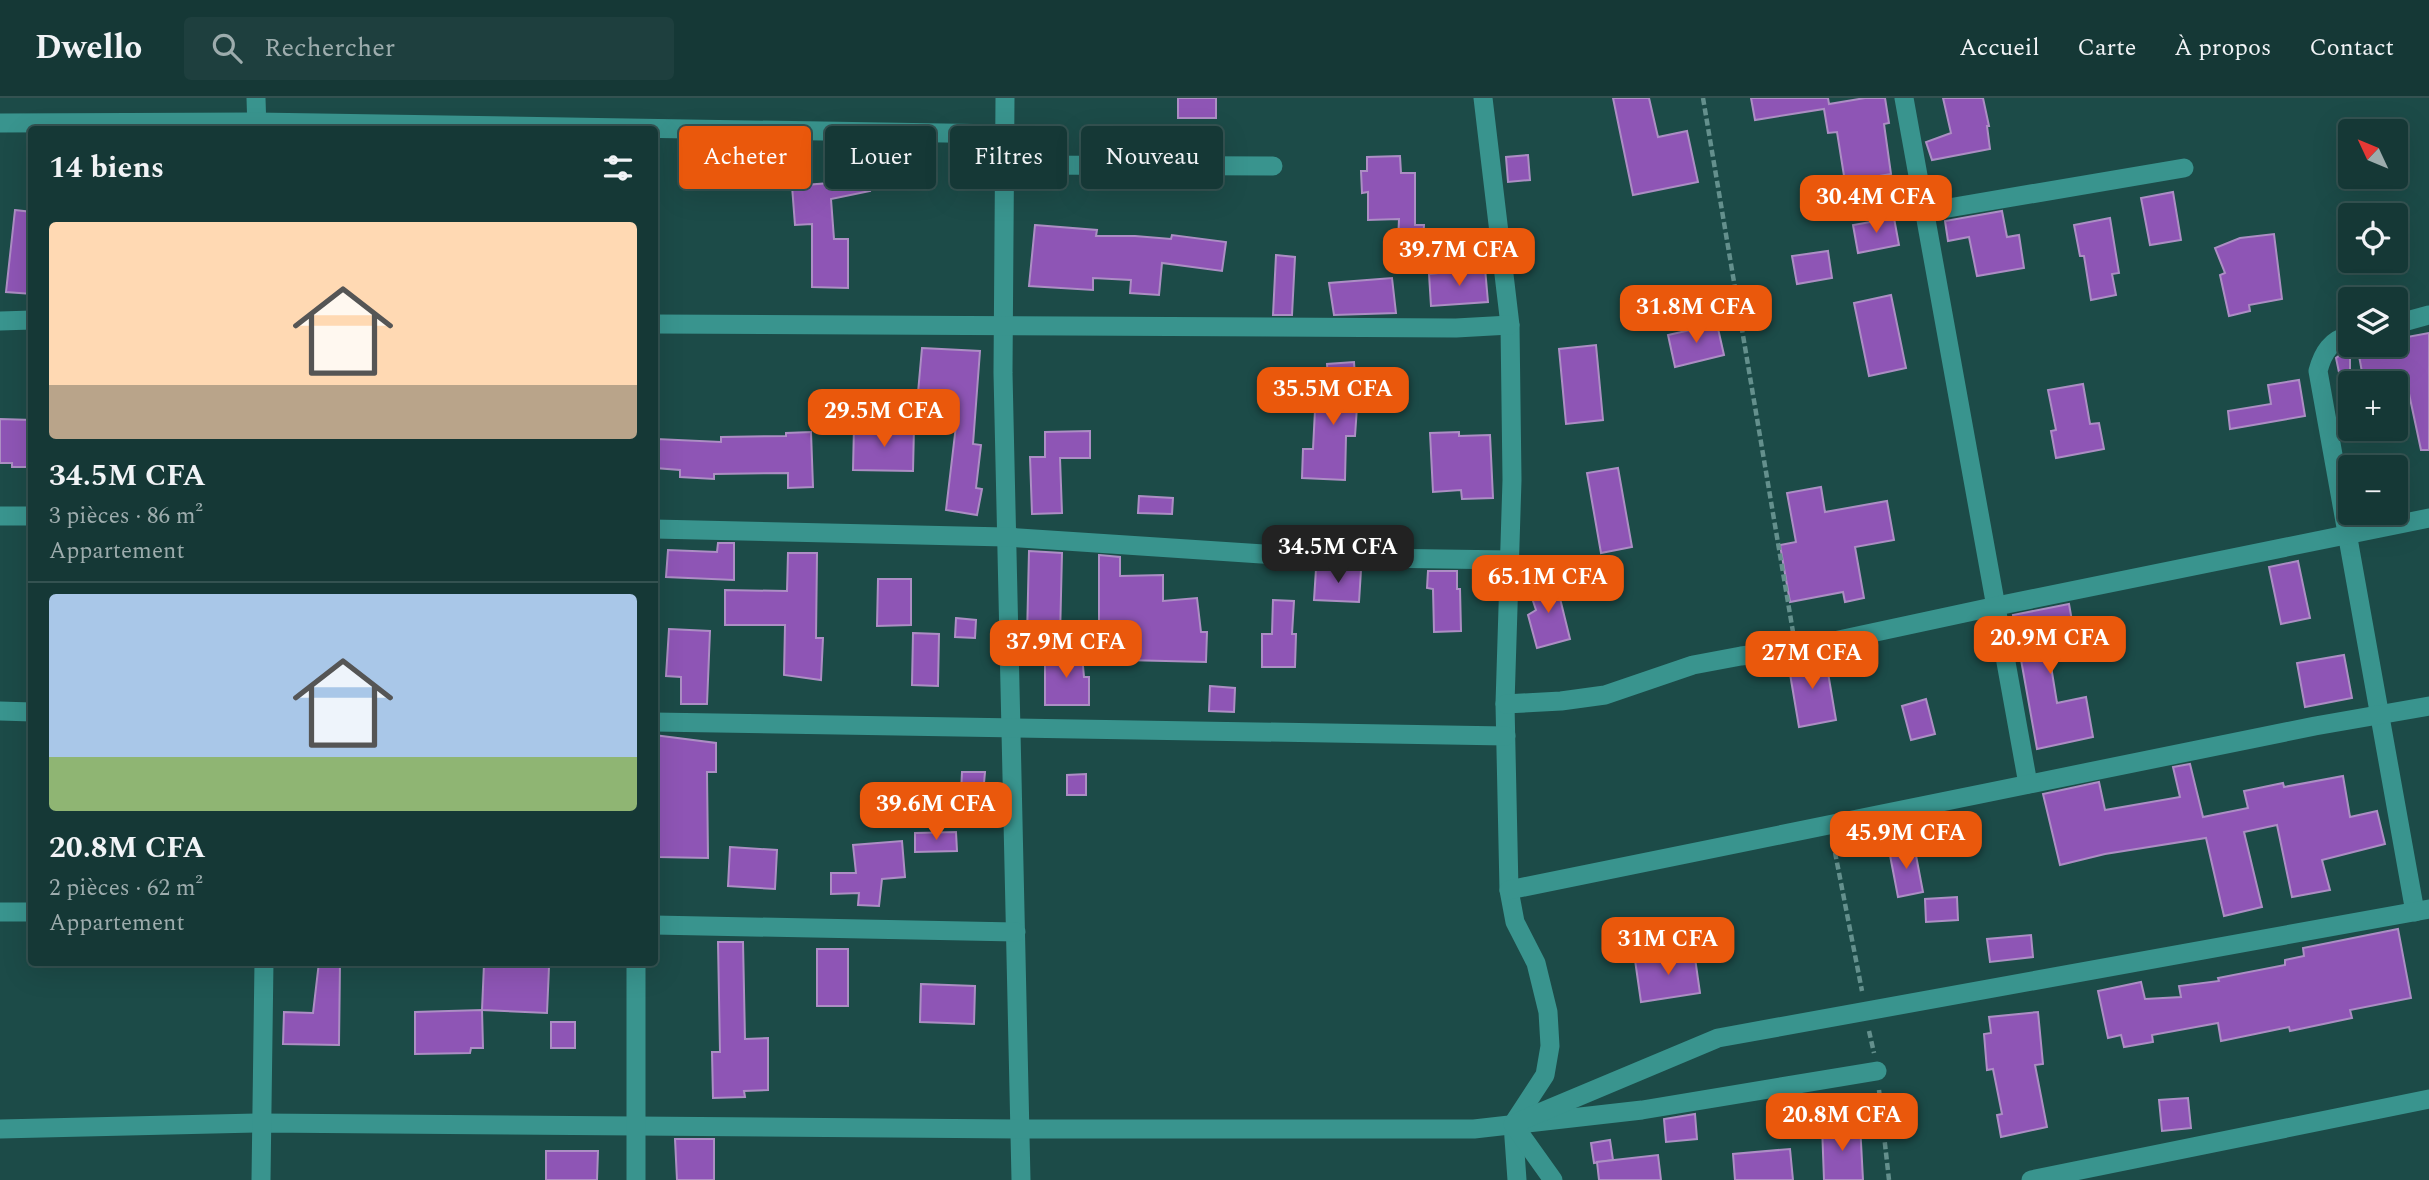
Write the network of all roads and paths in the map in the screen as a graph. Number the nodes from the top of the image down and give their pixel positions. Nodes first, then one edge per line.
1 (256, 98) edge
2 (1005, 98) edge
3 (1483, 98) edge
4 (1703, 98) edge
5 (1904, 98) edge
6 (0, 123) edge
7 (256, 126) edge
8 (1004, 126) edge
9 (658, 130) edge
10 (950, 133) edge
11 (1067, 165) edge
12 (1273, 166) dead end
13 (2184, 168) dead end
14 (1004, 189) edge
15 (1925, 212) junction
16 (2429, 315) edge
17 (28, 320) edge
18 (0, 321) edge
19 (2408, 321) edge
20 (658, 324) edge
21 (1510, 325) junction
22 (1003, 327) junction
23 (2338, 339) edge
24 (0, 516) edge
25 (28, 516) edge
26 (2429, 518) edge
27 (658, 529) edge
28 (2349, 534) junction
29 (1006, 537) junction
30 (1510, 560) junction
31 (1997, 606) junction
32 (1797, 649) junction
33 (1505, 704) junction
34 (2429, 706) edge
35 (0, 711) edge
36 (28, 712) edge
37 (2381, 715) junction
38 (658, 722) edge
39 (1011, 727) junction
40 (1506, 736) junction
41 (2028, 784) junction
42 (1509, 890) junction
43 (2422, 911) edge
44 (0, 912) edge
45 (28, 912) edge
46 (658, 925) edge
47 (1016, 932) junction
48 (264, 966) edge
49 (636, 966) edge
50 (1877, 1071) dead end
51 (2429, 1099) edge
52 (261, 1123) junction
53 (1513, 1124) junction
54 (636, 1126) junction
55 (0, 1129) edge
56 (1020, 1129) junction
57 (261, 1180) edge
58 (636, 1180) edge
59 (1021, 1180) edge
60 (1517, 1180) edge
61 (1553, 1180) edge
62 (2031, 1180) edge

1 - 7 street
2 - 8 street
3 - 21 street
4 - 32 path
5 - 15 street
6 - 7 street
9 - 10 street
11 - 12 street
13 - 15 street
14 - 22 street
15 - 31 street
16 - 19 street
17 - 18 street
20 - 22 street
21 - 22 street
21 - 30 street
22 - 29 street
23 - 28 street
24 - 25 street
26 - 28 street
27 - 29 street
28 - 31 street
28 - 37 street
29 - 30 street
29 - 39 street
30 - 33 street
31 - 32 street
31 - 41 street
32 - 33 street
33 - 40 street
34 - 37 street
35 - 36 street
37 - 41 street
37 - 43 street
38 - 39 street
39 - 40 street
39 - 47 street
40 - 42 street
41 - 42 street
42 - 53 street
43 - 53 street
44 - 45 street
46 - 47 street
47 - 56 street
48 - 52 street
49 - 54 street
50 - 53 street
51 - 62 street
52 - 54 street
52 - 55 street
52 - 57 street
53 - 56 street
53 - 60 street
53 - 61 street
54 - 56 street
54 - 58 street
56 - 59 street

